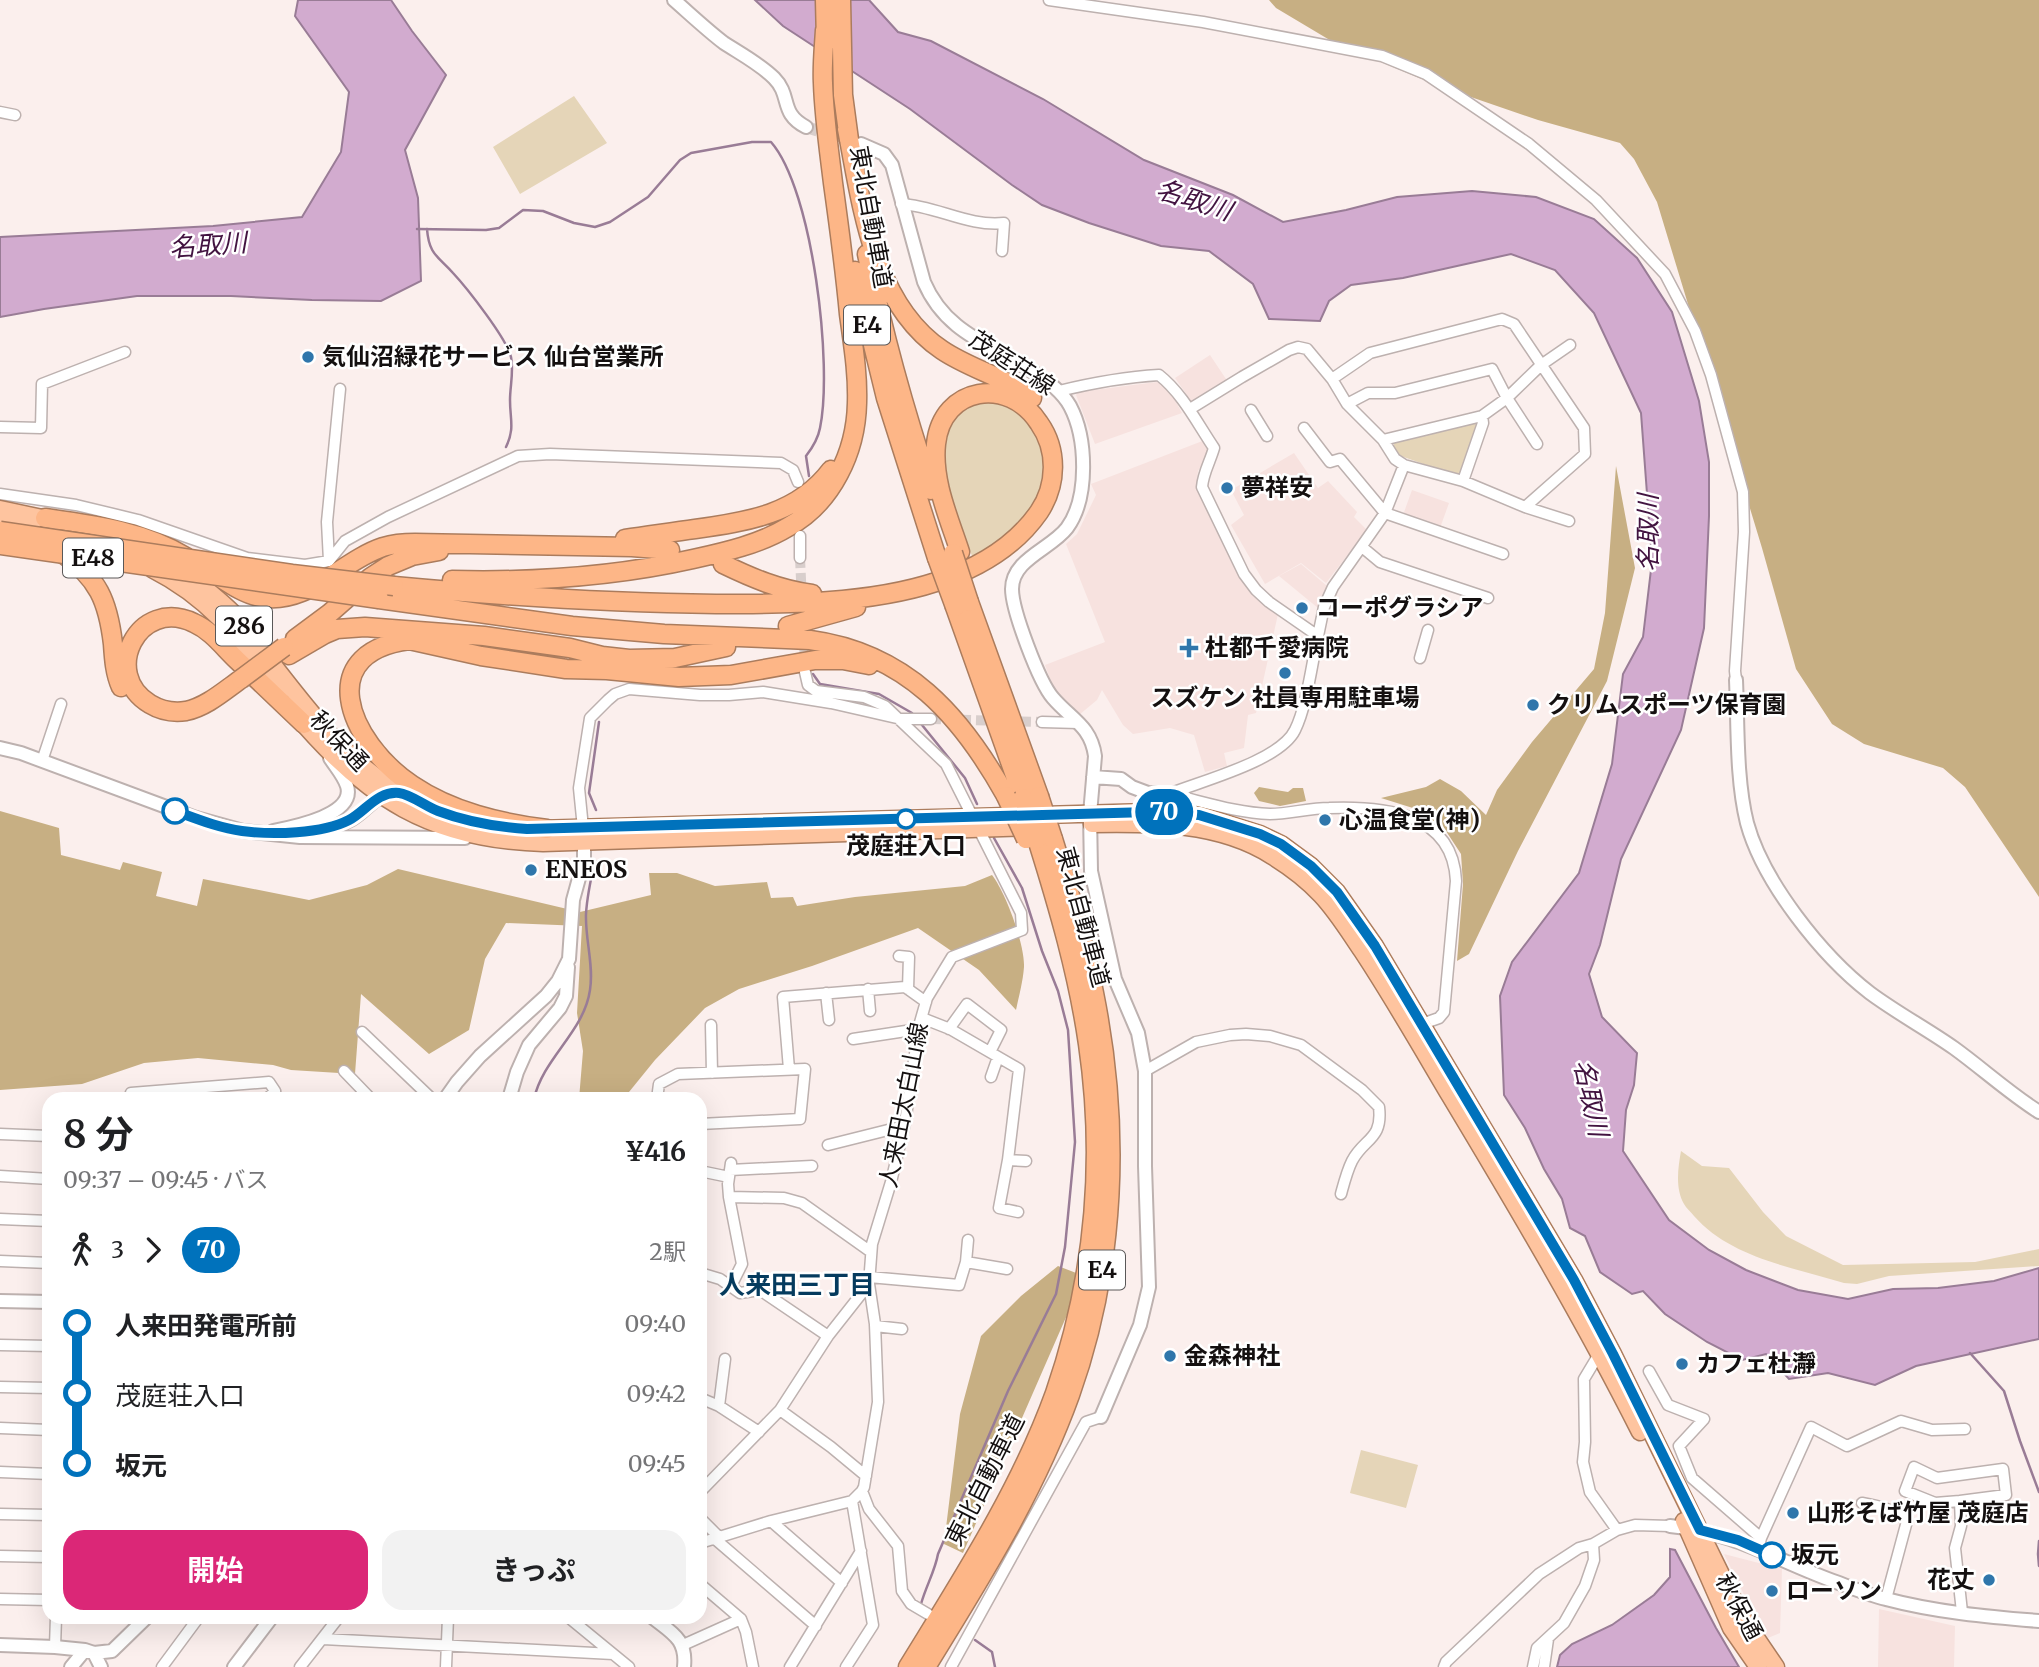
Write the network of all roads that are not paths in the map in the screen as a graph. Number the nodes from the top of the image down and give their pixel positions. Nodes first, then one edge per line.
1 (674, 0) edge
2 (825, 0) edge
3 (841, 0) edge
4 (1049, 0) edge
5 (831, 88) junction
6 (0, 112) edge
7 (15, 115) dead end
8 (806, 127) tunnel mouth
9 (847, 128) junction
10 (861, 144) tunnel mouth
11 (901, 204) junction
12 (1002, 251) dead end
13 (852, 335) junction
14 (1570, 345) dead end
15 (125, 352) dead end
16 (1541, 365) junction
17 (1332, 379) junction
18 (340, 389) dead end
19 (1059, 391) junction
20 (1507, 398) junction
21 (1347, 404) junction
22 (1190, 410) junction
23 (1251, 410) dead end
24 (1482, 416) junction
25 (0, 427) edge
26 (1304, 428) dead end
27 (1267, 436) dead end
28 (1383, 440) junction
29 (1537, 444) dead end
30 (1405, 465) junction
31 (1463, 481) junction
32 (798, 482) dead end
33 (0, 494) edge
34 (1525, 508) junction
35 (0, 509) edge
36 (1385, 513) junction
37 (46, 518) junction
38 (1569, 521) dead end
39 (0, 522) edge
40 (0, 531) edge
41 (800, 536) dead end
42 (0, 545) edge
43 (495, 545) junction
44 (559, 546) junction
45 (1362, 547) junction
46 (670, 550) dead end
47 (950, 554) junction
48 (1503, 554) dead end
49 (800, 558) tunnel mouth
50 (328, 561) junction
51 (723, 564) dead end
52 (186, 566) junction
53 (390, 589) junction
54 (912, 589) junction
55 (1488, 598) dead end
56 (888, 601) junction
57 (967, 603) junction
58 (788, 626) dead end
59 (1428, 630) dead end
60 (406, 635) junction
61 (1318, 636) junction
62 (430, 638) junction
63 (457, 642) junction
64 (726, 647) dead end
65 (570, 648) junction
66 (287, 651) junction
67 (1419, 658) dead end
68 (629, 659) junction
69 (598, 663) junction
70 (566, 669) junction
71 (805, 672) dead end
72 (642, 673) junction
73 (1736, 680) joint
74 (244, 682) junction
75 (931, 696) junction
76 (61, 704) dead end
77 (901, 719) junction
78 (932, 719) tunnel mouth
79 (1042, 722) tunnel mouth
80 (1079, 723) junction
81 (303, 724) junction
82 (322, 746) junction
83 (0, 748) edge
84 (42, 761) junction
85 (1093, 777) junction
86 (400, 793) junction
87 (1168, 794) junction
88 (380, 795) junction
89 (1023, 797) junction
90 (1090, 819) junction
91 (976, 823) junction
92 (547, 829) junction
93 (243, 831) junction
94 (262, 832) junction
95 (584, 835) junction
96 (1039, 839) junction
97 (508, 841) junction
98 (899, 956) dead end
99 (569, 959) junction
100 (868, 989) junction
101 (908, 989) junction
102 (826, 993) junction
103 (926, 1002) junction
104 (870, 1011) dead end
105 (922, 1017) junction
106 (829, 1020) dead end
107 (1422, 1024) junction
108 (711, 1025) dead end
109 (919, 1029) junction
110 (949, 1029) junction
111 (362, 1032) dead end
112 (853, 1039) dead end
113 (994, 1055) junction
114 (789, 1069) junction
115 (344, 1071) dead end
116 (1145, 1071) junction
117 (712, 1073) junction
118 (991, 1077) dead end
119 (144, 1092) edge
120 (274, 1092) edge
121 (364, 1092) edge
122 (425, 1092) edge
123 (450, 1092) edge
124 (511, 1092) edge
125 (658, 1092) edge
126 (2039, 1112) edge
127 (707, 1124) edge
128 (904, 1126) junction
129 (0, 1135) edge
130 (42, 1136) edge
131 (828, 1145) dead end
132 (1008, 1160) junction
133 (1026, 1161) dead end
134 (811, 1166) dead end
135 (730, 1170) junction
136 (707, 1171) edge
137 (0, 1177) edge
138 (42, 1179) edge
139 (1340, 1194) dead end
140 (729, 1197) junction
141 (1018, 1212) dead end
142 (0, 1219) edge
143 (42, 1221) edge
144 (968, 1240) dead end
145 (871, 1252) junction
146 (0, 1261) edge
147 (966, 1262) junction
148 (42, 1263) edge
149 (1007, 1269) dead end
150 (707, 1275) edge
151 (869, 1280) junction
152 (731, 1286) junction
153 (0, 1301) edge
154 (42, 1303) edge
155 (875, 1326) junction
156 (902, 1329) dead end
157 (828, 1336) junction
158 (0, 1345) edge
159 (42, 1346) edge
160 (1599, 1354) junction
161 (725, 1359) dead end
162 (1649, 1371) dead end
163 (0, 1387) edge
164 (42, 1388) edge
165 (707, 1401) edge
166 (719, 1406) junction
167 (780, 1410) junction
168 (1101, 1417) joint
169 (0, 1428) edge
170 (1965, 1429) dead end
171 (42, 1430) edge
172 (759, 1432) junction
173 (0, 1472) edge
174 (42, 1474) edge
175 (866, 1476) junction
176 (707, 1485) edge
177 (862, 1491) junction
178 (852, 1501) junction
179 (1960, 1501) junction
180 (1862, 1503) dead end
181 (0, 1514) edge
182 (42, 1515) edge
183 (771, 1521) junction
184 (707, 1526) edge
185 (1685, 1528) junction
186 (1617, 1530) junction
187 (717, 1538) junction
188 (707, 1541) edge
189 (1760, 1543) junction
190 (1593, 1544) junction
191 (861, 1551) junction
192 (0, 1556) edge
193 (42, 1557) edge
194 (842, 1583) junction
195 (707, 1590) edge
196 (0, 1599) edge
197 (1886, 1599) junction
198 (42, 1600) edge
199 (1962, 1612) junction
200 (928, 1614) dead end
201 (741, 1619) junction
202 (2039, 1620) edge
203 (55, 1624) edge
204 (140, 1624) edge
205 (193, 1624) edge
206 (267, 1624) edge
207 (333, 1624) edge
208 (448, 1624) edge
209 (577, 1624) edge
210 (661, 1624) edge
211 (816, 1626) junction
212 (323, 1639) junction
213 (1548, 1639) junction
214 (0, 1645) edge
215 (447, 1645) junction
216 (683, 1646) junction
217 (55, 1647) junction
218 (89, 1652) junction
219 (613, 1654) junction
220 (71, 1667) edge
221 (101, 1667) edge
222 (162, 1667) edge
223 (234, 1667) edge
224 (300, 1667) edge
225 (446, 1667) edge
226 (629, 1667) edge
227 (684, 1667) edge
228 (753, 1667) edge
229 (790, 1667) edge
230 (846, 1667) edge
231 (908, 1667) edge
232 (926, 1667) edge
233 (951, 1667) edge
234 (1444, 1667) edge
235 (1534, 1667) edge
236 (1544, 1667) edge
237 (1758, 1667) edge
238 (1776, 1667) edge

1 - 8 street
2 - 5 highway, 東北自動車道 / E4
3 - 5 highway, 東北自動車道 / E4
4 - 73 street
5 - 9 highway, 東北自動車道 / E4
5 - 13 highway
5 - 47 highway, 東北自動車道 / E4
6 - 7 street
9 - 47 highway, 東北自動車道 / E4
9 - 56 highway
10 - 11 street, 茂庭荘線
11 - 12 street
11 - 19 street, 茂庭荘線
13 - 44 highway
13 - 53 highway
14 - 16 street
15 - 25 street
16 - 17 street
16 - 20 street
16 - 34 street
17 - 21 street
17 - 22 street
18 - 50 street
19 - 22 street
19 - 80 street, 茂庭荘線
20 - 21 street
20 - 24 street
20 - 29 street
21 - 28 street
22 - 61 street
23 - 27 street
24 - 28 street
24 - 31 street
26 - 36 street
28 - 30 street
30 - 31 street
30 - 36 street
31 - 34 street
32 - 50 street
33 - 50 street
34 - 38 street
35 - 37 highway, 秋保通 / 286
36 - 45 street
36 - 48 street
37 - 43 highway
37 - 86 highway, 秋保通 / 286
39 - 74 highway
39 - 81 highway, 秋保通 / 286
40 - 52 highway, E48, bridge
41 - 49 street
42 - 52 highway, E48, bridge
43 - 44 highway
43 - 66 highway
44 - 46 highway
45 - 55 street
45 - 61 street
47 - 54 highway
47 - 57 highway, 東北自動車道 / E4, bridge
51 - 54 highway
52 - 53 highway, bridge
53 - 54 highway
53 - 56 highway
53 - 75 highway
56 - 58 highway
57 - 89 highway, 東北自動車道 / E4
57 - 89 highway, 東北自動車道 / E4
59 - 67 street
60 - 62 highway
60 - 63 highway
60 - 66 highway
60 - 92 highway
61 - 87 street
62 - 63 highway
62 - 69 highway
63 - 65 highway
63 - 70 highway
64 - 68 highway
65 - 68 highway
65 - 69 highway
66 - 74 highway, bridge
68 - 69 highway
69 - 70 highway
69 - 72 highway
70 - 72 highway
71 - 77 street
72 - 75 highway
73 - 126 street
74 - 81 highway
75 - 89 highway
76 - 84 street
77 - 78 street
77 - 91 street
77 - 95 street
79 - 80 street
80 - 85 street, 茂庭荘線
81 - 82 highway, 秋保通 / 286
82 - 88 highway, 秋保通 / 286
82 - 94 street
83 - 84 street
84 - 93 street
85 - 87 street
85 - 90 street, 茂庭荘線
86 - 88 street
86 - 92 highway, 秋保通 / 286
87 - 107 street
88 - 94 street
88 - 97 highway, 秋保通 / 286
89 - 96 highway, bridge
89 - 96 highway, 東北自動車道 / E4, bridge
90 - 91 highway, 秋保通 / 286
90 - 107 highway, 秋保通 / 286
90 - 116 street, 茂庭荘線
90 - 160 highway, 秋保通 / 286
91 - 95 highway, 秋保通 / 286
91 - 103 street, 人来田太白山線
92 - 95 highway, 秋保通 / 286
93 - 94 street
93 - 97 street
95 - 97 highway, 秋保通 / 286
95 - 99 street
96 - 231 highway, 東北自動車道 / E4
96 - 232 highway, 東北自動車道 / E4
98 - 101 street
99 - 123 street
99 - 124 street
100 - 101 street
100 - 102 street
100 - 104 street
101 - 103 street
102 - 106 street
102 - 114 street
103 - 105 street, 人来田太白山線
105 - 109 street, 人来田太白山線
105 - 110 street
107 - 185 highway, 秋保通 / 286
108 - 117 street
109 - 112 street
109 - 128 street, 人来田太白山線
110 - 113 street
110 - 113 street
111 - 122 street
113 - 118 street
113 - 132 street
114 - 117 street
114 - 127 street
115 - 121 street
116 - 139 street
116 - 168 street, 茂庭荘線
117 - 125 street
119 - 120 street
128 - 131 street
128 - 145 street, 人来田太白山線
129 - 130 street
132 - 133 street
132 - 141 street
134 - 135 street
135 - 136 street
135 - 140 street
137 - 138 street
140 - 145 street
140 - 152 street
142 - 143 street
144 - 147 street
145 - 151 street, 人来田太白山線
146 - 148 street
147 - 149 street
147 - 151 street
150 - 152 street
151 - 155 street, 人来田太白山線
151 - 157 street
152 - 157 street
153 - 154 street
155 - 156 street
155 - 175 street, 人来田太白山線
157 - 167 street
158 - 159 street
160 - 185 highway, 秋保通 / 286
160 - 186 street
161 - 166 street
162 - 189 street
163 - 164 street
165 - 166 street
166 - 172 street
167 - 172 street
167 - 175 street
168 - 233 street
169 - 171 street
170 - 189 street
172 - 176 street
173 - 174 street
175 - 177 street, 人来田太白山線
177 - 178 street
177 - 200 street
178 - 183 street
178 - 191 street
179 - 179 street
179 - 199 street
180 - 197 street
181 - 182 street
183 - 187 street
183 - 194 street
184 - 187 street
185 - 186 street
185 - 189 street
185 - 237 highway, 秋保通 / 286
185 - 238 highway, 秋保通 / 286
186 - 190 street
187 - 188 street
187 - 211 street
189 - 197 street
190 - 213 street
190 - 234 street
191 - 194 street
191 - 230 street
192 - 193 street
194 - 211 street
195 - 201 street
196 - 198 street
197 - 199 street
199 - 202 street
201 - 216 street
201 - 228 street
203 - 217 street
204 - 218 street
205 - 222 street
206 - 223 street
207 - 212 street
208 - 215 street
209 - 219 street
210 - 216 street
211 - 229 street
212 - 215 street
212 - 224 street
213 - 235 street
213 - 236 street
214 - 217 street
215 - 219 street
215 - 225 street
216 - 227 street
217 - 218 street
218 - 220 street
218 - 221 street
219 - 226 street

